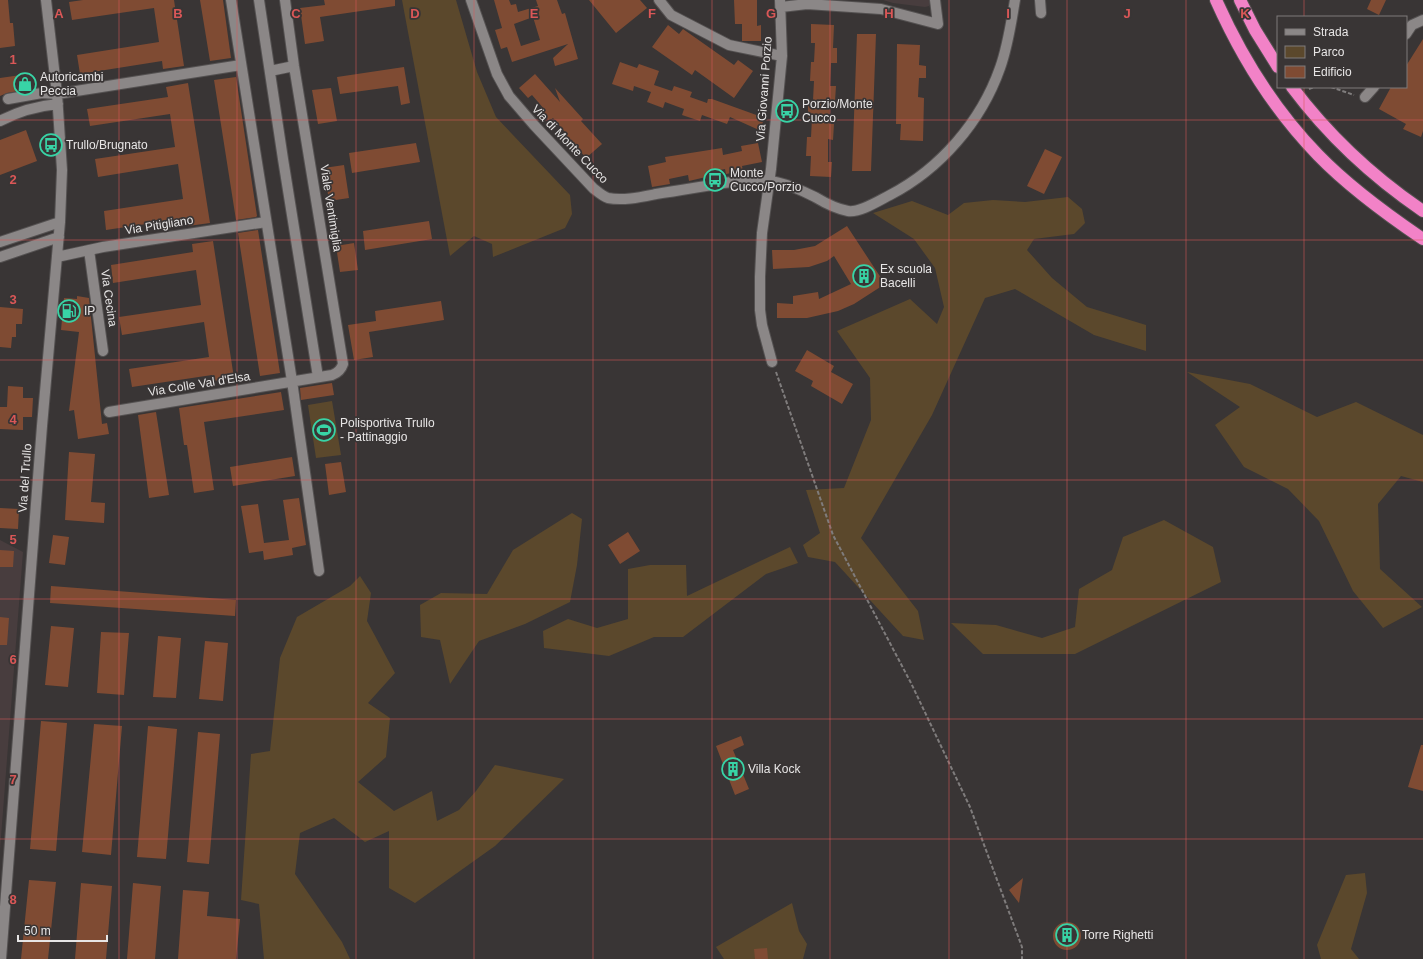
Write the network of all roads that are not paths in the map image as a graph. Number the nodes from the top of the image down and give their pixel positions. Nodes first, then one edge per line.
1 (46, 0) edge
2 (232, 0) edge
3 (259, 0) edge
4 (285, 0) edge
5 (471, 0) edge
6 (660, 0) edge
7 (935, 0) edge
8 (1014, 0) edge
9 (1040, 0) edge
10 (1216, 0) edge
11 (1240, 0) edge
12 (781, 3) edge
13 (1041, 13) dead end
14 (1423, 20) edge
15 (1407, 32) edge
16 (782, 56) junction
17 (242, 65) junction
18 (1277, 65) edge
19 (294, 66) junction
20 (270, 71) junction
21 (1293, 88) edge
22 (1373, 88) edge
23 (58, 94) junction
24 (1365, 97) road end
25 (8, 99) dead end
26 (58, 104) junction
27 (0, 121) edge
28 (770, 180) junction
29 (1423, 211) edge
30 (60, 222) junction
31 (266, 222) junction
32 (59, 237) junction
33 (1423, 239) edge
34 (0, 242) edge
35 (89, 250) junction
36 (0, 257) edge
37 (57, 257) junction
38 (103, 351) dead end
39 (771, 358) road end
40 (318, 377) junction
41 (292, 382) junction
42 (110, 412) dead end
43 (319, 571) dead end
44 (1, 959) edge

1 - 23 street, Via del Trullo
2 - 17 street
3 - 20 street
4 - 19 street, Viale Ventimiglia
5 - 28 street, Via di Monte Cucco
6 - 16 street
7 - 12 street
8 - 28 street, Via di Monte Cucco
9 - 13 street
10 - 33 highway
11 - 18 highway
12 - 16 street, Via Giovanni Porzio
14 - 15 street
16 - 28 street, Via Giovanni Porzio
17 - 23 street
17 - 31 street
19 - 20 street
19 - 40 street, Viale Ventimiglia
20 - 40 street
21 - 29 highway
22 - 24 street
23 - 25 street
23 - 26 street, Via del Trullo
26 - 27 street
26 - 30 street, Via del Trullo
28 - 39 street, Via Giovanni Porzio
30 - 32 street, Via del Trullo
30 - 34 street
31 - 35 street, Via Pitigliano
31 - 41 street
32 - 36 street
32 - 37 street, Via del Trullo
35 - 37 street, Via Pitigliano
35 - 38 street, Via Cecina
37 - 44 street, Via del Trullo
40 - 41 street, Viale Ventimiglia
41 - 42 street, Via Colle Val d'Elsa
41 - 43 street

